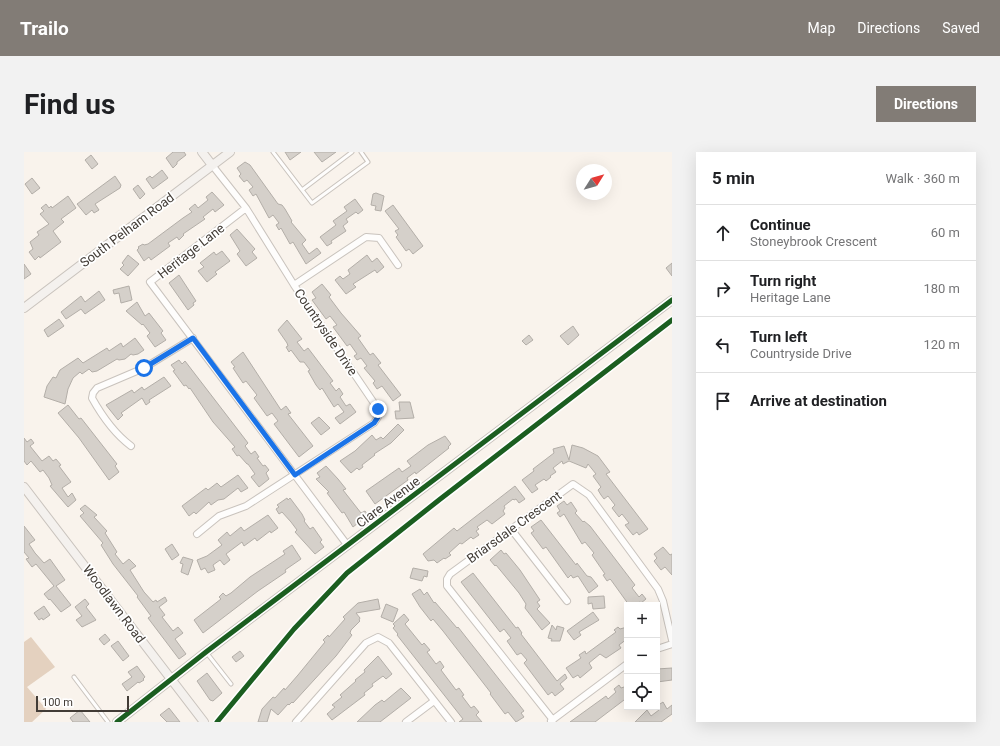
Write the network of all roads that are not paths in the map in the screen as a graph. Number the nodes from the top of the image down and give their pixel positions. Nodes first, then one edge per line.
1 (202, 152) edge
2 (230, 152) edge
3 (274, 152) edge
4 (352, 152) edge
5 (361, 152) edge
6 (212, 165) junction
7 (302, 190) junction
8 (246, 208) junction
9 (398, 265) dead end
10 (294, 285) junction
11 (672, 300) edge
12 (24, 308) edge
13 (193, 338) junction
14 (131, 446) dead end
15 (295, 475) junction
16 (24, 487) edge
17 (512, 528) junction
18 (197, 534) dead end
19 (348, 546) junction
20 (567, 601) dead end
21 (672, 640) edge
22 (672, 644) edge
23 (660, 648) edge
24 (206, 652) junction
25 (624, 666) edge
26 (74, 677) dead end
27 (171, 681) junction
28 (231, 684) dead end
29 (434, 701) junction
30 (551, 721) edge
31 (108, 722) edge
32 (117, 722) edge
33 (204, 722) edge
34 (296, 722) edge
35 (406, 722) edge
36 (451, 722) edge

1 - 6 street
2 - 6 street, South Pelham Road
3 - 7 lane
4 - 7 lane
5 - 7 lane
6 - 8 street, Countryside Drive
6 - 12 street, South Pelham Road
8 - 10 street, Countryside Drive
8 - 13 street, Heritage Lane
9 - 10 street
10 - 15 street, Countryside Drive
11 - 19 street, Clare Avenue
13 - 14 street
13 - 15 street, Heritage Lane
15 - 18 street
15 - 19 street, Heritage Lane
16 - 27 street, Woodlawn Road
17 - 20 street
17 - 21 street, Briarsdale Crescent
17 - 30 street, Briarsdale Crescent
19 - 24 street, Clare Avenue
22 - 23 street
24 - 27 street, Clare Avenue
24 - 28 lane
25 - 30 street
26 - 31 lane
27 - 32 street, Clare Avenue
27 - 33 street, Woodlawn Road
29 - 34 street
29 - 35 street
29 - 36 street

